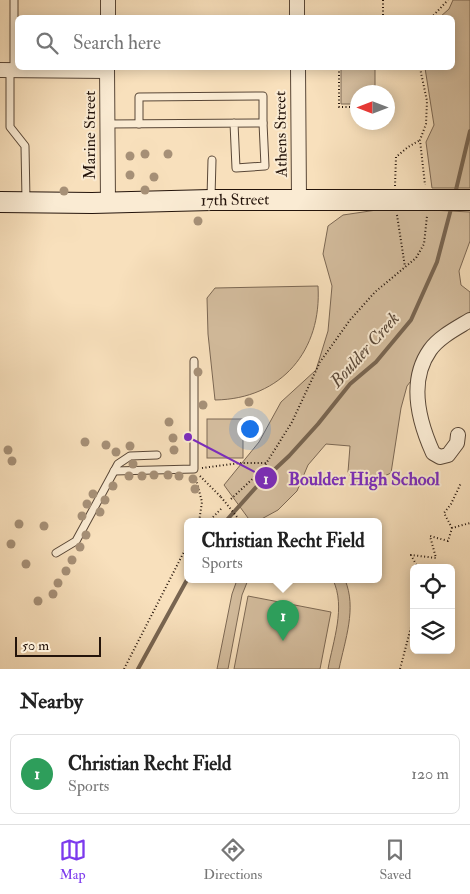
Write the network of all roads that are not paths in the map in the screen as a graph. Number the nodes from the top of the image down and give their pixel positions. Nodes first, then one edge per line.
1 (14, 0) edge
2 (108, 0) edge
3 (297, 0) edge
4 (108, 15) edge
5 (297, 15) edge
6 (8, 70) edge
7 (107, 70) edge
8 (298, 70) edge
9 (234, 123) junction
10 (263, 123) junction
11 (108, 124) junction
12 (139, 124) junction
13 (212, 160) dead end
14 (299, 199) junction
15 (211, 200) junction
16 (470, 200) edge
17 (0, 202) edge
18 (26, 202) junction
19 (108, 203) junction
20 (470, 320) edge
21 (194, 361) dead end
22 (458, 435) dead end
23 (157, 455) dead end
24 (114, 471) junction
25 (56, 553) dead end

1 - 6 lane
2 - 4 street
3 - 5 street
6 - 18 lane
7 - 11 street, Marine Street
8 - 14 street, Athens Street
9 - 10 lane
9 - 10 lane
9 - 12 lane
10 - 12 lane
11 - 12 lane
11 - 19 street, Marine Street
13 - 15 lane
14 - 15 street, 17th Street
14 - 16 street, 17th Street, bridge
15 - 19 street, 17th Street
17 - 18 street, 17th Street
18 - 19 street, 17th Street
20 - 22 street
21 - 24 lane
23 - 24 lane
24 - 25 lane

